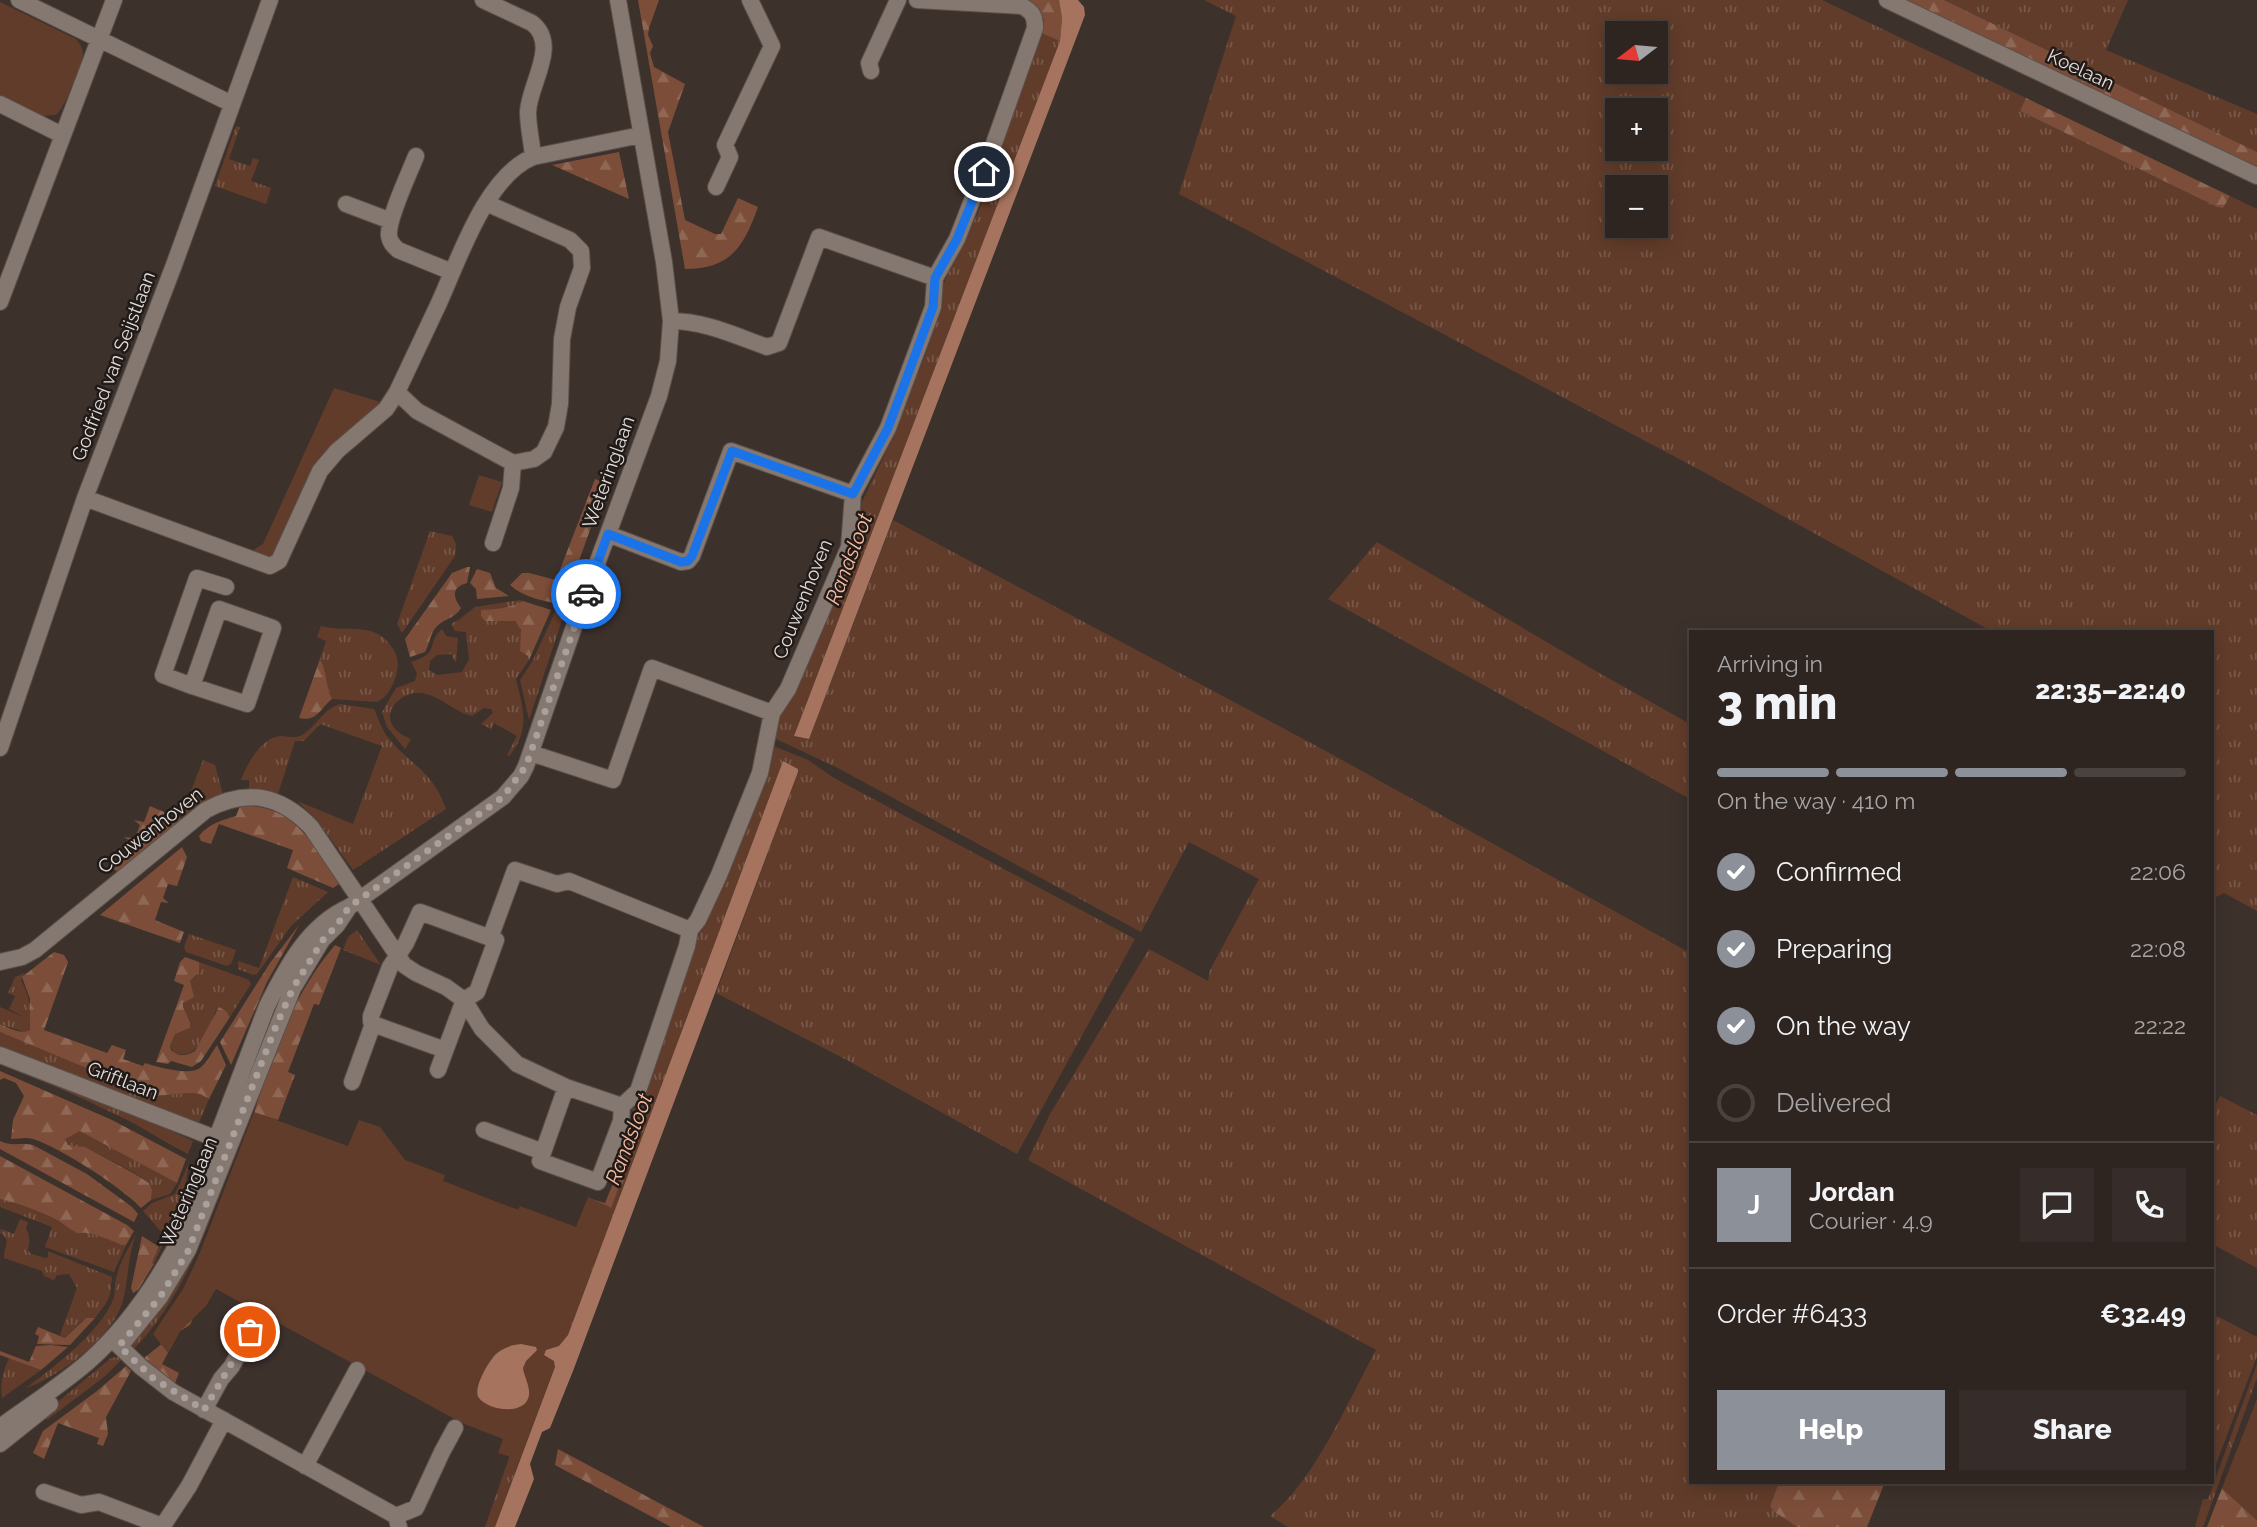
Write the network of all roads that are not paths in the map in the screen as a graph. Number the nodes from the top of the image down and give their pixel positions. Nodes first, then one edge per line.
1 (19, 0) edge
2 (114, 0) edge
3 (270, 0) edge
4 (483, 0) edge
5 (618, 0) edge
6 (750, 0) edge
7 (898, 0) edge
8 (918, 0) edge
9 (1887, 0) edge
10 (99, 40) junction
11 (871, 71) dead end
12 (0, 104) edge
13 (232, 104) junction
14 (62, 135) junction
15 (641, 135) junction
16 (416, 156) dead end
17 (533, 157) junction
18 (2257, 176) edge
19 (716, 187) dead end
20 (486, 203) junction
21 (346, 204) dead end
22 (391, 221) junction
23 (452, 272) junction
24 (935, 278) junction
25 (0, 302) edge
26 (671, 321) junction
27 (397, 392) junction
28 (513, 463) junction
29 (853, 494) junction
30 (85, 498) junction
31 (608, 534) junction
32 (493, 543) dead end
33 (226, 587) dead end
34 (192, 686) junction
35 (772, 713) junction
36 (3, 726) edge
37 (0, 748) edge
38 (531, 753) junction
39 (354, 904) junction
40 (690, 930) junction
41 (490, 938) junction
42 (397, 955) junction
43 (0, 962) edge
44 (464, 1000) junction
45 (373, 1024) junction
46 (445, 1050) junction
47 (0, 1055) edge
48 (438, 1070) dead end
49 (352, 1082) dead end
50 (566, 1087) junction
51 (622, 1106) junction
52 (484, 1130) dead end
53 (224, 1141) junction
54 (543, 1152) junction
55 (260, 1315) dead end
56 (115, 1342) junction
57 (357, 1370) dead end
58 (204, 1410) junction
59 (224, 1420) junction
60 (5, 1423) edge
61 (455, 1428) dead end
62 (0, 1444) edge
63 (305, 1466) junction
64 (44, 1492) dead end
65 (398, 1522) edge
66 (162, 1526) edge

1 - 10 street
2 - 10 street
3 - 13 street, Godfried van Seijstlaan
4 - 17 street
5 - 15 street, Weteringlaan
6 - 19 street
7 - 11 street
8 - 24 street, Couwenhoven
9 - 18 street, Koelaan
10 - 13 street
10 - 14 street
12 - 14 street
13 - 30 street, Godfried van Seijstlaan
14 - 25 street
15 - 17 street
15 - 26 street, Weteringlaan
16 - 22 street
17 - 20 street
20 - 23 street
20 - 28 street
21 - 22 street
22 - 23 street
23 - 27 street
24 - 26 street
24 - 29 street, Couwenhoven
26 - 31 street, Weteringlaan
27 - 28 street
27 - 30 street
28 - 32 street
29 - 31 street
29 - 35 street, Couwenhoven
30 - 36 street, Godfried van Seijstlaan
31 - 38 street, Weteringlaan
33 - 34 street
34 - 34 street
35 - 38 street
35 - 40 street, Couwenhoven
36 - 37 street, Godfried van Seijstlaan
38 - 39 street, Weteringlaan
39 - 42 street, Couwenhoven
39 - 43 street, Couwenhoven
39 - 53 street, Weteringlaan
40 - 41 street
40 - 51 street, Couwenhoven
41 - 42 street
41 - 44 street
42 - 44 street, Couwenhoven
42 - 45 street
44 - 46 street
44 - 50 street, Couwenhoven
45 - 46 street
45 - 49 street
46 - 48 street
47 - 53 street, Griftlaan
50 - 51 street, Couwenhoven
50 - 54 street
51 - 54 street, Couwenhoven
52 - 54 street, Couwenhoven
53 - 56 street, Weteringlaan
55 - 58 street
56 - 58 street
56 - 60 street, Weteringlaan
57 - 63 street
58 - 59 street
59 - 63 street
59 - 66 street
60 - 62 street, Weteringlaan
61 - 65 street
63 - 65 street
64 - 66 street

